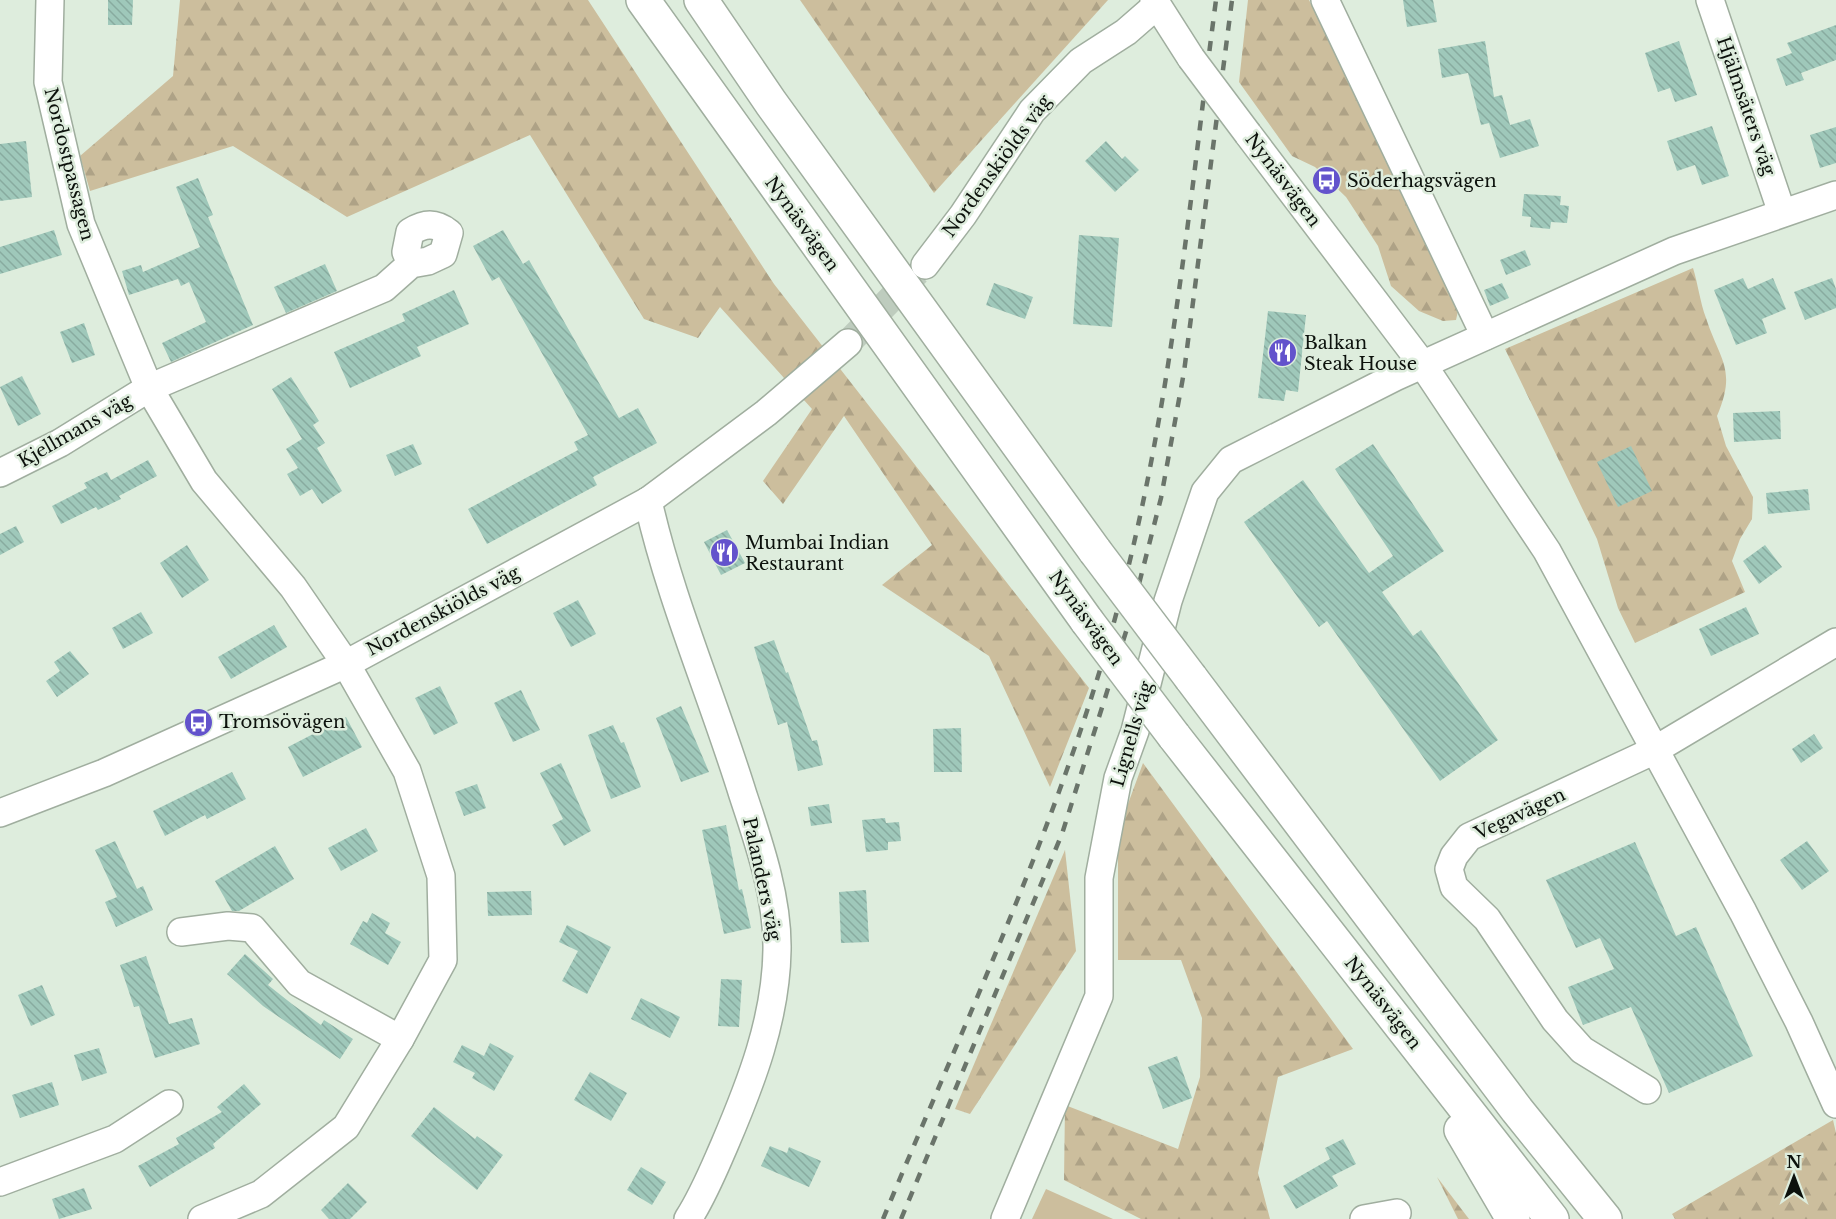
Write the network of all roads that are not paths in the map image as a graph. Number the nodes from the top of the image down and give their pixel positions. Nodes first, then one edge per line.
1 (50, 0) edge
2 (643, 0) edge
3 (701, 0) edge
4 (1325, 0) edge
5 (1710, 0) edge
6 (1155, 2) edge
7 (1836, 195) edge
8 (1782, 213) junction
9 (411, 264) dead end
10 (925, 265) tunnel mouth
11 (1485, 336) junction
12 (848, 343) tunnel mouth
13 (1423, 365) junction
14 (149, 388) junction
15 (0, 472) edge
16 (648, 501) junction
17 (1836, 642) edge
18 (346, 664) junction
19 (1653, 751) junction
20 (0, 813) edge
21 (181, 932) dead end
22 (1400, 1024) junction
23 (400, 1039) junction
24 (1647, 1090) dead end
25 (169, 1104) dead end
26 (1836, 1104) edge
27 (0, 1182) edge
28 (1397, 1214) dead end
29 (202, 1219) edge
30 (688, 1219) edge
31 (1005, 1219) edge
32 (1364, 1219) edge
33 (1513, 1219) edge
34 (1552, 1219) edge
35 (1605, 1219) edge

1 - 14 street, Nordostpassagen
2 - 22 highway, Nynäsvägen, bridge
3 - 35 highway, bridge
4 - 11 street
5 - 8 street, Hjälmsäters väg
6 - 10 street, Nordenskiölds väg
6 - 13 street, Nynäsvägen, bridge
7 - 8 street
8 - 11 street
9 - 14 street
11 - 13 street
12 - 16 street, Nordenskiölds väg
13 - 19 street, Nynäsvägen
13 - 31 street, Lignells väg
14 - 15 street, Kjellmans väg
14 - 18 street, Nordostpassagen
16 - 18 street, Nordenskiölds väg
16 - 30 street, Palanders väg
17 - 19 street, Vegavägen
18 - 20 street, Nordenskiölds väg
18 - 23 street
19 - 24 street, Vegavägen
19 - 26 street, Nynäsvägen
21 - 23 street
22 - 33 highway
22 - 34 highway, Nynäsvägen
23 - 29 street
25 - 27 street
28 - 32 street

